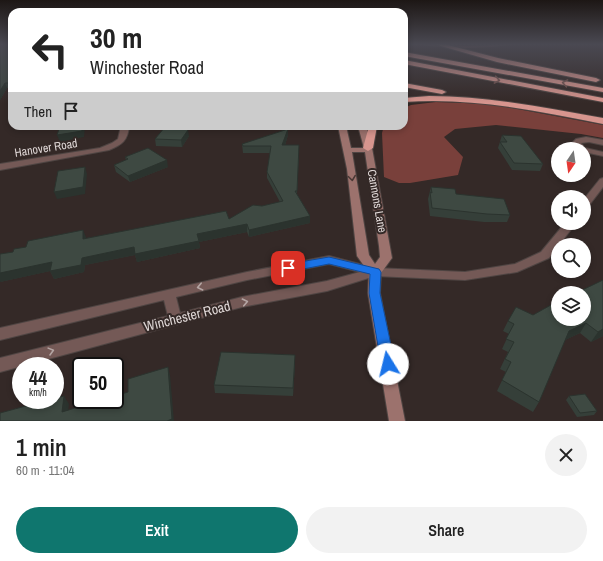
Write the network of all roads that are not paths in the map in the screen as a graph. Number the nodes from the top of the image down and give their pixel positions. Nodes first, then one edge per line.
1 (413, 64) edge
2 (457, 64) edge
3 (516, 64) edge
4 (603, 82) edge
5 (408, 86) edge
6 (603, 90) edge
7 (408, 100) edge
8 (483, 100) junction
9 (603, 100) edge
10 (603, 122) edge
11 (125, 130) edge
12 (343, 130) edge
13 (363, 130) edge
14 (372, 130) edge
15 (578, 142) edge
16 (603, 143) edge
17 (368, 149) junction
18 (347, 150) junction
19 (591, 152) edge
20 (603, 156) edge
21 (0, 167) edge
22 (603, 180) edge
23 (591, 196) edge
24 (565, 230) edge
25 (375, 272) junction
26 (169, 294) junction
27 (175, 319) junction
28 (0, 334) edge
29 (0, 364) edge
30 (397, 421) edge

1 -> 9 highway
6 -> 2 highway
3 - 4 highway
5 - 8 highway
7 - 8 highway
8 - 10 highway
11 - 21 street, Hanover Road
12 - 18 main road, Cannons Lane
13 - 17 main road, Cannons Lane
14 - 17 highway
15 - 16 street
17 - 18 main road
17 - 25 main road, Cannons Lane
18 -> 25 main road, Cannons Lane
19 - 20 street
22 - 23 street
24 - 25 street, Winchester Road
25 -> 26 street, Winchester Road
27 -> 25 street, Winchester Road
25 - 30 main road
26 - 27 street
26 - 28 street, Winchester Road
29 -> 27 street, Winchester Road

